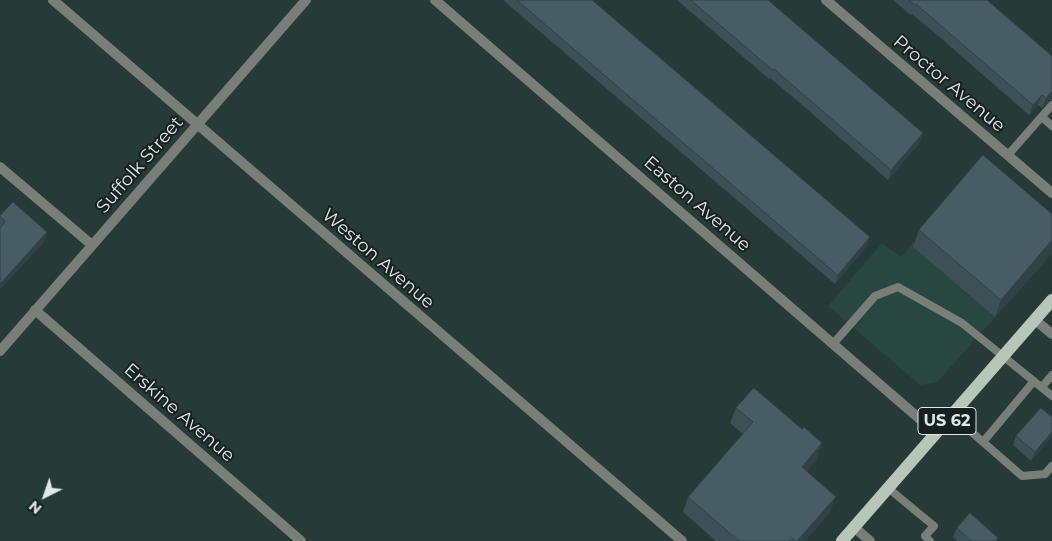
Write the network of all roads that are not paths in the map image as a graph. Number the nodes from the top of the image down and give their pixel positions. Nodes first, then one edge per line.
1 (53, 0) edge
2 (306, 0) edge
3 (435, 0) edge
4 (826, 0) edge
5 (1052, 105) edge
6 (1042, 117) junction
7 (197, 125) junction
8 (1052, 126) edge
9 (1008, 155) junction
10 (0, 167) edge
11 (1052, 193) edge
12 (92, 245) junction
13 (1052, 300) edge
14 (35, 310) junction
15 (1035, 320) junction
16 (1052, 334) edge
17 (833, 344) junction
18 (0, 351) edge
19 (1003, 357) junction
20 (1052, 375) edge
21 (1034, 381) junction
22 (1042, 387) junction
23 (1052, 396) edge
24 (952, 415) junction
25 (936, 433) junction
26 (983, 442) junction
27 (1052, 466) edge
28 (888, 488) junction
29 (854, 527) junction
30 (300, 541) edge
31 (682, 541) edge
32 (842, 541) edge
33 (870, 541) edge
34 (930, 541) edge

1 - 7 street, Weston Avenue
2 - 7 street, Suffolk Street
3 - 17 street, Easton Avenue
4 - 9 street, Proctor Avenue
5 - 6 lane
6 - 8 lane
6 - 9 lane
7 - 12 street, Suffolk Street
7 - 31 street, Weston Avenue
9 - 11 street, Proctor Avenue
10 - 12 street
12 - 14 street, Suffolk Street
13 - 15 main road, US 62
14 - 18 street, Suffolk Street
14 - 30 street, Erskine Avenue
15 - 16 street
15 - 19 main road, US 62
17 - 19 lane
17 - 25 street, Easton Avenue
19 - 21 lane
19 - 24 main road, US 62
20 - 22 lane
21 - 22 lane
21 - 26 lane
22 - 23 lane
24 - 25 main road, US 62
24 - 26 lane
25 - 28 main road, US 62
26 - 27 lane
28 - 29 main road, US 62
28 - 34 lane
29 - 32 main road, US 62
29 - 33 street

